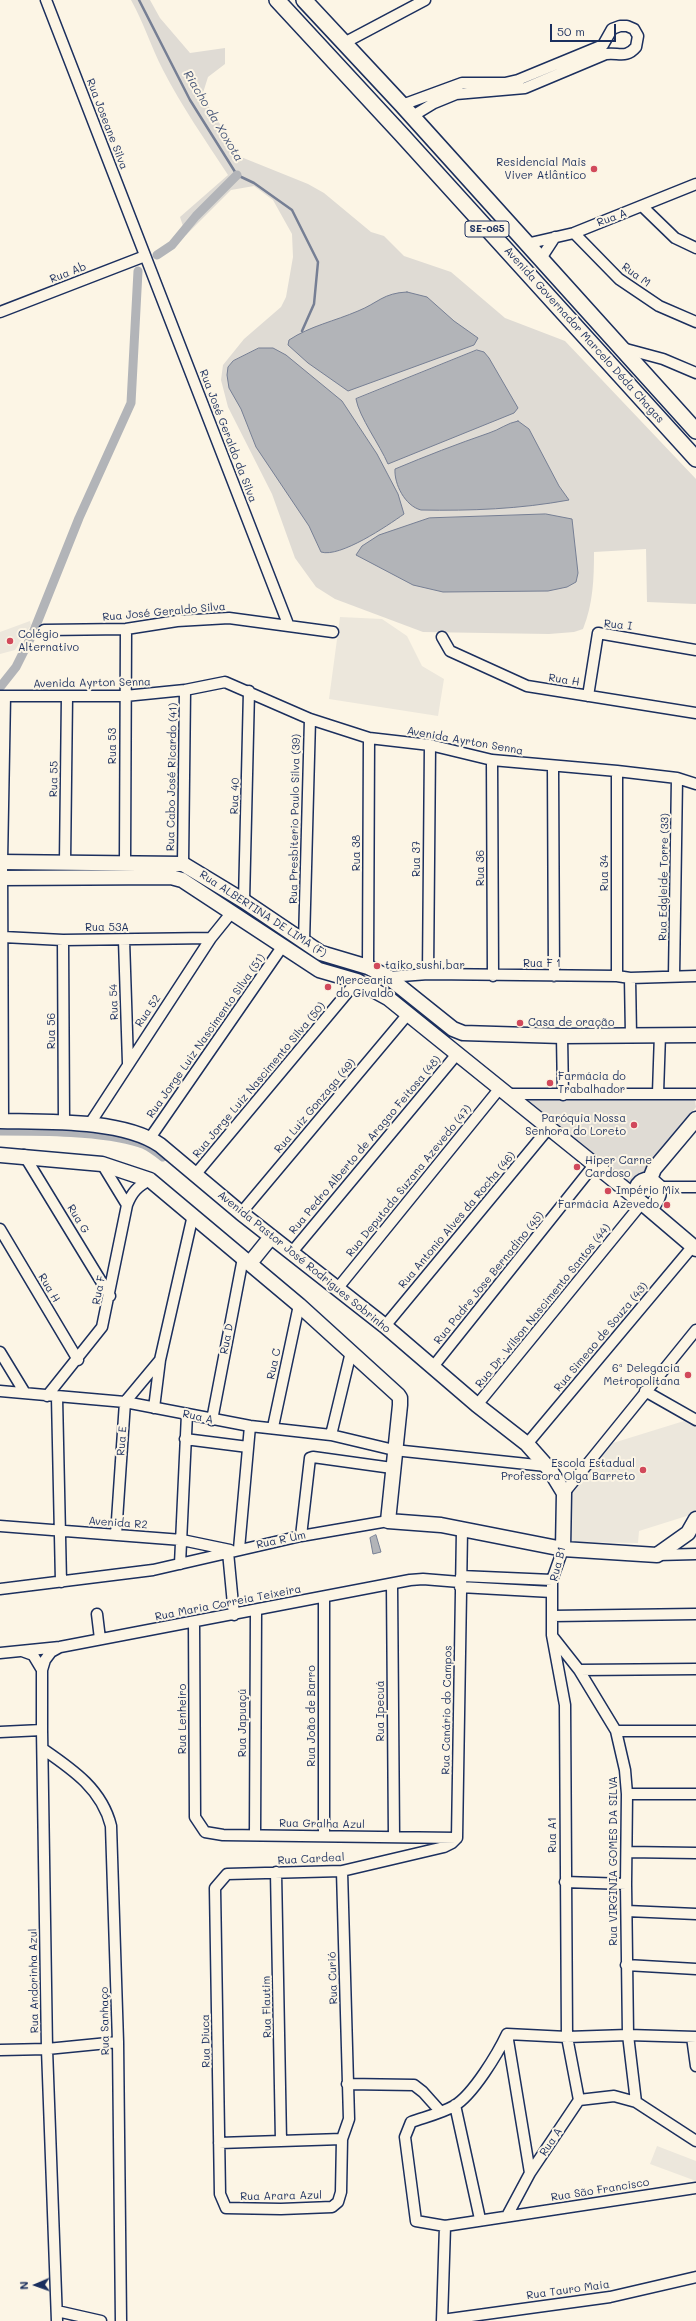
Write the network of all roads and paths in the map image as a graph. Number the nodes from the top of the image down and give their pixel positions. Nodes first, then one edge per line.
1 (46, 0) edge
2 (277, 0) edge
3 (304, 0) edge
4 (425, 0) edge
5 (344, 43) junction
6 (406, 111) junction
7 (696, 184) edge
8 (643, 207) junction
9 (574, 232) junction
10 (555, 237) junction
11 (526, 244) junction
12 (696, 248) edge
13 (145, 256) junction
14 (540, 260) junction
15 (0, 312) edge
16 (696, 322) edge
17 (620, 347) junction
18 (696, 373) edge
19 (696, 431) edge
20 (696, 459) edge
21 (288, 624) junction
22 (126, 629) junction
23 (44, 630) dead end
24 (333, 632) dead end
25 (442, 637) dead end
26 (696, 650) edge
27 (185, 690) junction
28 (249, 691) junction
29 (2, 696) edge
30 (67, 696) junction
31 (125, 696) junction
32 (588, 696) junction
33 (696, 713) edge
34 (310, 720) junction
35 (2, 721) edge
36 (369, 738) junction
37 (430, 745) junction
38 (492, 760) junction
39 (553, 767) junction
40 (617, 771) junction
41 (677, 778) junction
42 (696, 784) edge
43 (2, 794) edge
44 (1, 862) edge
45 (65, 862) junction
46 (125, 862) junction
47 (183, 864) junction
48 (1, 878) edge
49 (244, 900) junction
50 (232, 912) junction
51 (3, 937) junction
52 (211, 938) junction
53 (64, 940) junction
54 (124, 940) junction
55 (304, 942) junction
56 (282, 947) junction
57 (368, 967) junction
58 (428, 974) junction
59 (493, 976) junction
60 (554, 976) junction
61 (617, 976) junction
62 (674, 976) junction
63 (696, 976) edge
64 (388, 978) junction
65 (630, 978) junction
66 (357, 982) junction
67 (408, 1014) junction
68 (631, 1034) junction
69 (660, 1034) junction
70 (696, 1034) edge
71 (474, 1035) junction
72 (562, 1036) junction
73 (457, 1054) junction
74 (128, 1063) junction
75 (504, 1091) junction
76 (658, 1093) junction
77 (696, 1094) edge
78 (562, 1095) junction
79 (2, 1121) edge
80 (64, 1123) junction
81 (89, 1125) junction
82 (694, 1125) edge
83 (548, 1129) junction
84 (150, 1138) junction
85 (0, 1155) edge
86 (24, 1156) junction
87 (102, 1164) junction
88 (594, 1165) junction
89 (195, 1175) junction
90 (150, 1180) junction
91 (655, 1183) junction
92 (696, 1187) edge
93 (642, 1204) junction
94 (127, 1205) junction
95 (241, 1213) junction
96 (193, 1215) junction
97 (0, 1229) edge
98 (266, 1243) junction
99 (695, 1247) edge
100 (292, 1252) junction
101 (247, 1261) junction
102 (337, 1289) junction
103 (110, 1296) junction
104 (299, 1305) junction
105 (385, 1326) junction
106 (696, 1330) edge
107 (0, 1352) edge
108 (350, 1352) junction
109 (78, 1360) junction
110 (160, 1360) junction
111 (432, 1368) junction
112 (645, 1390) junction
113 (0, 1391) edge
114 (25, 1393) junction
115 (52, 1396) junction
116 (125, 1402) junction
117 (476, 1405) junction
118 (154, 1408) junction
119 (187, 1414) junction
120 (212, 1420) junction
121 (696, 1420) edge
122 (250, 1426) junction
123 (273, 1427) junction
124 (331, 1436) junction
125 (185, 1439) junction
126 (527, 1444) junction
127 (248, 1447) junction
128 (394, 1450) junction
129 (546, 1466) junction
130 (392, 1468) junction
131 (564, 1493) junction
132 (696, 1518) edge
133 (388, 1521) junction
134 (0, 1526) edge
135 (462, 1530) junction
136 (61, 1532) junction
137 (116, 1535) junction
138 (301, 1536) junction
139 (182, 1540) junction
140 (563, 1549) junction
141 (234, 1550) junction
142 (696, 1554) edge
143 (657, 1555) junction
144 (180, 1564) junction
145 (552, 1580) junction
146 (460, 1581) junction
147 (61, 1582) junction
148 (392, 1585) junction
149 (0, 1589) edge
150 (552, 1592) junction
151 (324, 1597) junction
152 (256, 1611) junction
153 (97, 1614) dead end
154 (696, 1614) edge
155 (234, 1615) junction
156 (552, 1616) junction
157 (194, 1622) junction
158 (552, 1635) junction
159 (100, 1639) junction
160 (60, 1647) junction
161 (22, 1650) junction
162 (0, 1653) edge
163 (696, 1669) edge
164 (42, 1670) junction
165 (579, 1670) junction
166 (42, 1730) junction
167 (616, 1731) junction
168 (696, 1731) edge
169 (0, 1732) edge
170 (43, 1749) junction
171 (627, 1794) junction
172 (696, 1794) edge
173 (195, 1817) joint
174 (255, 1835) junction
175 (324, 1836) junction
176 (394, 1837) junction
177 (457, 1838) junction
178 (627, 1852) junction
179 (696, 1853) edge
180 (342, 1871) junction
181 (276, 1872) junction
182 (565, 1882) junction
183 (626, 1884) junction
184 (215, 1888) joint
185 (627, 1911) junction
186 (696, 1914) edge
187 (626, 1965) junction
188 (696, 1969) edge
189 (507, 2034) junction
190 (628, 2035) junction
191 (567, 2037) junction
192 (694, 2037) edge
193 (118, 2042) junction
194 (47, 2049) junction
195 (0, 2050) edge
196 (696, 2066) edge
197 (347, 2084) junction
198 (579, 2100) junction
199 (636, 2102) junction
200 (455, 2105) junction
201 (440, 2111) junction
202 (342, 2140) junction
203 (281, 2141) junction
204 (696, 2141) edge
205 (219, 2143) junction
206 (530, 2173) junction
207 (696, 2188) edge
208 (341, 2192) joint
209 (220, 2194) joint
210 (508, 2216) junction
211 (480, 2219) junction
212 (445, 2226) junction
213 (696, 2277) edge
214 (57, 2316) edge
215 (442, 2320) edge
216 (101, 2321) edge
217 (121, 2321) edge

1 - 13 street, Rua Joseane Silva
2 - 20 main road, Avenida Governador Marcelo Déda Chagas / SE-065
3 - 5 main road, Avenida Governador Marcelo Déda Chagas / SE-065
4 - 5 street
5 - 6 main road, Avenida Governador Marcelo Déda Chagas / SE-065
6 - 6 street
6 - 11 main road, Avenida Governador Marcelo Déda Chagas / SE-065
7 - 8 street, Rua A
8 - 9 street, Rua A
8 - 12 street
9 - 10 street, Rua A
9 - 16 street, Rua M
10 - 11 street, Rua A
10 - 14 street
11 - 14 main road, Avenida Governador Marcelo Déda Chagas / SE-065
13 - 15 street, Rua Ab
13 - 21 street, Rua José Geraldo da Silva
14 - 17 main road, Avenida Governador Marcelo Déda Chagas / SE-065
17 - 18 street
17 - 19 main road, Avenida Governador Marcelo Déda Chagas / SE-065
21 - 22 street, Rua José Geraldo Silva
21 - 24 street, Rua José Geraldo Silva
22 - 23 street, Rua José Geraldo Silva
22 - 31 street, Rua 53
25 - 32 street, Rua H
26 - 32 street, Rua I
27 - 28 street, Avenida Ayrton Senna
27 - 31 street, Avenida Ayrton Senna
27 - 47 street, Rua Cabo José Ricardo (41)
28 - 34 street, Avenida Ayrton Senna
28 - 49 street, Rua 40
29 - 30 street, Avenida Ayrton Senna
29 - 35 street
30 - 31 street, Avenida Ayrton Senna
30 - 45 street, Rua 55
31 - 46 street, Rua 53
32 - 33 street, Rua H
34 - 36 street, Avenida Ayrton Senna
34 - 55 street, Rua Presbiterio Paulo Silva (39)
35 - 43 street
36 - 37 street, Avenida Ayrton Senna
36 - 57 street, Rua 38
37 - 38 street, Avenida Ayrton Senna
37 - 58 street, Rua 37
38 - 39 street, Avenida Ayrton Senna
38 - 59 street, Rua 36
39 - 40 street, Avenida Ayrton Senna
39 - 60 street
40 - 41 street, Avenida Ayrton Senna
40 - 61 street, Rua 34
41 - 42 street, Avenida Ayrton Senna
41 - 62 street, Rua Edgleide Torre (33)
43 - 44 street
44 - 45 street, Rua ALBERTINA DE LIMA (F)
44 - 48 street
45 - 46 street, Rua ALBERTINA DE LIMA (F)
46 - 47 street, Rua ALBERTINA DE LIMA (F)
47 - 49 street, Rua ALBERTINA DE LIMA (F)
48 - 50 street
48 - 51 street
49 - 55 street, Rua ALBERTINA DE LIMA (F)
50 - 52 street, Rua 52
50 - 56 street
51 - 53 street, Rua 53A
51 - 79 street
52 - 54 street, Rua 53A
52 - 74 street, Rua 52
53 - 54 street, Rua 53A
53 - 80 street, Rua 56
54 - 74 street, Rua 54
55 - 57 street, Rua ALBERTINA DE LIMA (F)
56 - 66 street
56 - 84 street, Rua Jorge Luiz Nascimento Silva (51)
57 - 64 street, Rua ALBERTINA DE LIMA (F)
58 - 59 street, Rua F 1
58 - 64 street, Rua F 1
59 - 60 street, Rua F 1
60 - 61 street, Rua F 1
61 - 65 street, Rua F 1
62 - 63 street, Rua F 1
62 - 65 street, Rua F 1
64 - 71 street, Rua ALBERTINA DE LIMA (F)
65 - 68 street
66 - 67 street
66 - 89 street, Rua Jorge Luiz Nascimento Silva (50)
67 - 73 street
67 - 95 street, Rua Luiz Gonzaga (49)
68 - 69 street, Rua ALBERTINA DE LIMA (F)
68 - 72 street, Rua ALBERTINA DE LIMA (F)
69 - 70 street, Rua ALBERTINA DE LIMA (F)
69 - 76 street
71 - 72 street, Rua ALBERTINA DE LIMA (F)
71 - 73 street
72 - 78 street
73 - 75 street
73 - 100 street, Rua Pedro Alberto de Aragao Feitosa (48)
74 - 81 street, Rua 52
75 - 78 street
75 - 83 street
75 - 102 street, Rua Deputada Suzana Azevedo (47)
76 - 77 street
76 - 78 street
79 - 80 street, Avenida Pastor José Rodrigues Sobrinho
80 - 81 street, Avenida Pastor José Rodrigues Sobrinho
81 - 84 street, Avenida Pastor José Rodrigues Sobrinho
82 - 91 street
83 - 88 street
83 - 105 street, Rua Antonio Alves da Rocha (46)
84 - 89 street, Avenida Pastor José Rodrigues Sobrinho
85 - 86 street
86 - 87 street
86 - 103 street, Rua G
87 - 90 street
87 - 94 street
88 - 93 street
88 - 111 street, Rua Padre Jose Bernadino (45)
89 - 95 street, Avenida Pastor José Rodrigues Sobrinho
90 - 94 street, Rua F
90 - 96 street
91 - 92 street
91 - 93 street
91 - 93 street
93 - 99 street
93 - 117 street, Rua Dr. Wilson Nascimento Santos (44)
94 - 103 street, Rua F
95 - 98 street, Avenida Pastor José Rodrigues Sobrinho
96 - 101 street
96 - 110 street
97 - 109 street, Rua H
98 - 100 street, Avenida Pastor José Rodrigues Sobrinho
98 - 101 street
99 - 126 street, Rua Simeao de Souza (43)
100 - 102 street, Avenida Pastor José Rodrigues Sobrinho
101 - 104 street
101 - 120 street, Rua D
102 - 105 street, Avenida Pastor José Rodrigues Sobrinho
103 - 109 street, Rua F
104 - 108 street
104 - 123 street, Rua C
105 - 111 street, Avenida Pastor José Rodrigues Sobrinho
106 - 112 street
107 - 114 street
108 - 124 street
108 - 128 street
109 - 115 street, Rua F
110 - 116 street
110 - 118 street
111 - 117 street, Avenida Pastor José Rodrigues Sobrinho
112 - 121 street
112 - 131 street
113 - 114 street, Rua A
114 - 115 street, Rua A
115 - 116 street, Rua A
115 - 136 street
116 - 118 street, Rua A
116 - 137 street, Rua E
117 - 126 street, Avenida Pastor José Rodrigues Sobrinho
118 - 119 street, Rua A
119 - 120 street, Rua A
119 - 125 street
120 - 122 street, Rua A
122 - 123 street, Rua A
122 - 127 street
123 - 124 street, Rua A
124 - 128 street, Rua A
125 - 127 street
125 - 139 street
126 - 129 street, Avenida Pastor José Rodrigues Sobrinho
127 - 141 street
128 - 129 street, Rua A
128 - 130 street
129 - 131 street, Avenida Pastor José Rodrigues Sobrinho
130 - 133 street
130 - 138 street
131 - 140 street, Rua B1
132 - 143 street
133 - 135 street, Rua R Um
133 - 138 street, Rua R Um
134 - 136 street, Avenida R2
135 - 140 street, Rua R Um
135 - 146 street, Rua Canário do Campos
136 - 137 street, Avenida R2
136 - 147 street
137 - 139 street, Avenida R2
138 - 141 street, Rua R Um
139 - 141 street, Avenida R2
139 - 144 street
140 - 143 street, Rua R Um
140 - 145 street, Rua B1
141 - 144 street, Rua R Um
141 - 155 street
142 - 143 street
144 - 147 street, Rua R Um
145 - 146 street, Rua Maria Correia Teixeira
145 - 150 street, Rua B1
146 - 148 street, Rua Maria Correia Teixeira
146 - 150 street, Rua Maria Correia Teixeira
146 - 177 street, Rua Canário do Campos
147 - 149 street, Rua R Um
148 - 151 street, Rua Maria Correia Teixeira
148 - 176 street, Rua Ipecuá
150 - 156 street, Rua B1
151 - 152 street, Rua Maria Correia Teixeira
151 - 175 street, Rua João de Barro
152 - 155 street, Rua Maria Correia Teixeira
152 - 174 street, Rua Japuaçú
153 - 159 street
154 - 156 street
155 - 157 street, Rua Maria Correia Teixeira
156 - 158 street, Rua B1
157 - 159 street, Rua Maria Correia Teixeira
157 - 173 street, Rua Lenheiro
158 - 165 street, Rua VIRGINIA GOMES DA SILVA
158 - 182 street, Rua A1
159 - 160 street, Rua Maria Correia Teixeira
160 - 161 street, Rua Maria Correia Teixeira
160 - 164 street, Rua Andorinha Azul
161 - 162 street, Rua Maria Correia Teixeira
161 - 164 street
163 - 165 street
164 - 166 street, Rua Andorinha Azul
165 - 167 street, Rua VIRGINIA GOMES DA SILVA
166 - 169 street
166 - 170 street, Rua Andorinha Azul
167 - 168 street
167 - 171 street, Rua VIRGINIA GOMES DA SILVA
170 - 193 street, Rua Sanhaço
170 - 194 street, Rua Andorinha Azul
171 - 172 street
171 - 178 street, Rua VIRGINIA GOMES DA SILVA
173 - 174 street, Rua Gralha Azul
174 - 175 street, Rua Gralha Azul
175 - 176 street, Rua Gralha Azul
176 - 177 street, Rua Gralha Azul
177 - 180 street, Rua Cardeal
178 - 179 street
178 - 183 street, Rua VIRGINIA GOMES DA SILVA
180 - 181 street, Rua Cardeal
180 - 197 street, Rua Curió
181 - 184 street, Rua Cardeal
181 - 203 street, Rua Flautim
182 - 183 street
182 - 191 street, Rua A1
183 - 185 street, Rua VIRGINIA GOMES DA SILVA
184 - 205 street, Rua Diuca
185 - 186 street
185 - 187 street, Rua VIRGINIA GOMES DA SILVA
187 - 188 street
187 - 190 street, Rua VIRGINIA GOMES DA SILVA
189 - 191 street
189 - 200 street
189 - 206 street
190 - 191 street
190 - 192 street
190 - 199 street, Rua VIRGINIA GOMES DA SILVA
191 - 198 street, Rua A1
192 - 196 street
193 - 194 street
193 - 217 street, Rua Sanhaço
194 - 195 street
194 - 214 street, Rua Andorinha Azul
197 - 201 street
197 - 202 street, Rua Curió
198 - 199 street
198 - 206 street, Rua A
199 - 204 street
200 - 201 street
200 - 211 street
201 - 212 street
202 - 203 street
202 - 208 street, Rua Curió
203 - 205 street
205 - 209 street, Rua Diuca
206 - 210 street, Rua A
207 - 210 street, Rua São Francisco
208 - 209 street, Rua Arara Azul
210 - 211 street
211 - 212 street
212 - 215 street
213 - 215 street, Rua Tauro Maia
214 - 216 street

